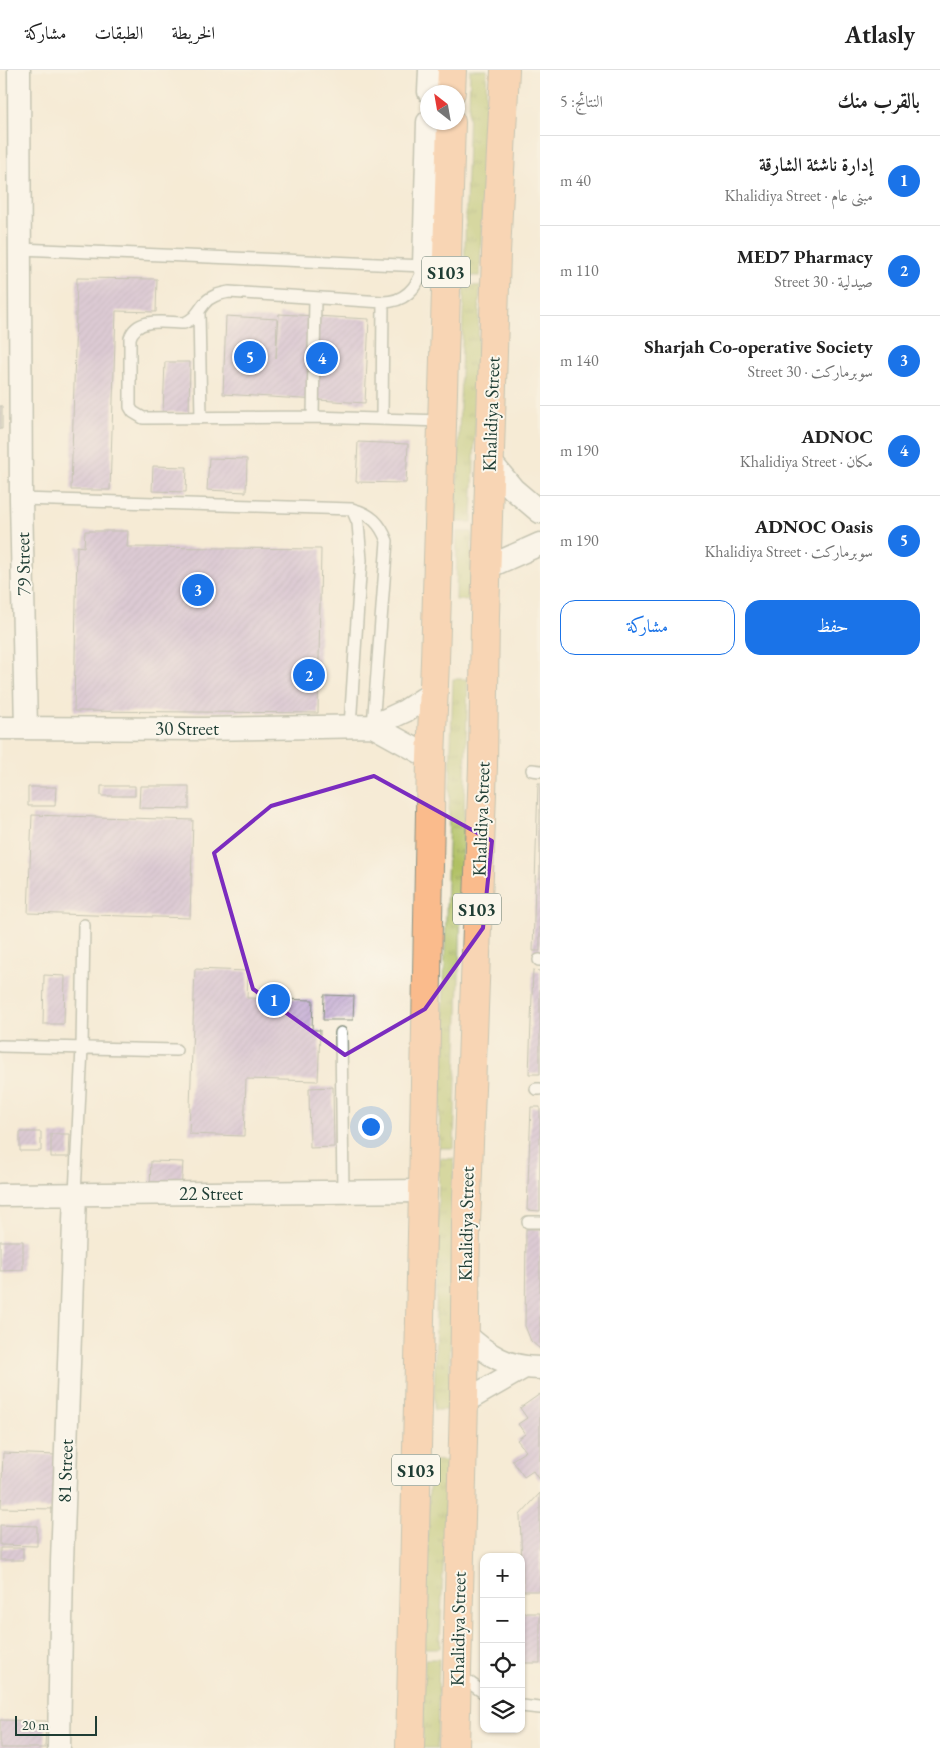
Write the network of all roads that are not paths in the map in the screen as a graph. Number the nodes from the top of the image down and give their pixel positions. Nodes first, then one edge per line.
1 (19, 70) edge
2 (430, 70) edge
3 (452, 70) edge
4 (504, 70) edge
5 (429, 85) edge
6 (452, 85) edge
7 (428, 130) edge
8 (451, 130) edge
9 (10, 160) edge
10 (20, 249) junction
11 (424, 266) junction
12 (315, 298) junction
13 (383, 302) junction
14 (200, 312) junction
15 (313, 417) junction
16 (201, 418) junction
17 (382, 418) junction
18 (442, 421) junction
19 (489, 460) junction
20 (22, 499) junction
21 (352, 509) junction
22 (540, 512) edge
23 (540, 544) edge
24 (486, 568) junction
25 (434, 692) junction
26 (350, 726) junction
27 (373, 726) junction
28 (0, 728) edge
29 (26, 728) junction
30 (431, 758) junction
31 (84, 925) dead end
32 (340, 1033) dead end
33 (0, 1046) edge
34 (82, 1048) junction
35 (176, 1050) dead end
36 (423, 1191) junction
37 (342, 1192) junction
38 (75, 1194) junction
39 (0, 1195) edge
40 (464, 1333) junction
41 (532, 1368) edge
42 (464, 1402) junction
43 (457, 1673) junction
44 (480, 1690) edge
45 (525, 1706) edge
46 (540, 1708) edge
47 (58, 1748) edge
48 (410, 1748) edge
49 (455, 1748) edge

1 - 9 street, 79 Street
2 - 5 street
3 - 6 main road
4 - 19 main road, Khalidiya Street / S103
7 - 11 street
8 - 18 main road, S103
9 - 10 street, 79 Street
10 - 11 lane
10 - 20 street, 79 Street
11 - 13 lane
12 - 13 lane
12 - 14 lane
12 - 15 lane
13 - 17 lane
14 - 16 lane
14 - 16 lane
15 - 16 lane
15 - 17 lane
17 - 18 lane
18 - 25 main road, S103
19 - 22 street
19 - 24 main road, Khalidiya Street / S103
20 - 21 lane
20 - 29 street, 79 Street
21 - 26 lane
21 - 27 lane
23 - 24 street
24 - 40 main road, Khalidiya Street / S103
25 - 27 street, 30 Street
25 - 30 main road, S103
26 - 27 street, 30 Street
26 - 29 street, 30 Street
27 - 30 street, 30 Street
28 - 29 street, 30 Street
30 - 36 main road, S103
31 - 34 lane
32 - 37 lane
33 - 34 lane
34 - 35 lane
34 - 38 lane
36 - 37 street, 22 Street
36 - 48 main road, S103
37 - 38 street, 22 Street
38 - 39 street, 22 Street
38 - 47 street, 81 Street
40 - 41 street
40 - 42 main road, Khalidiya Street / S103
41 - 42 street
42 - 43 main road, Khalidiya Street / S103
43 - 44 lane
43 - 49 main road, Khalidiya Street / S103
45 - 46 lane

